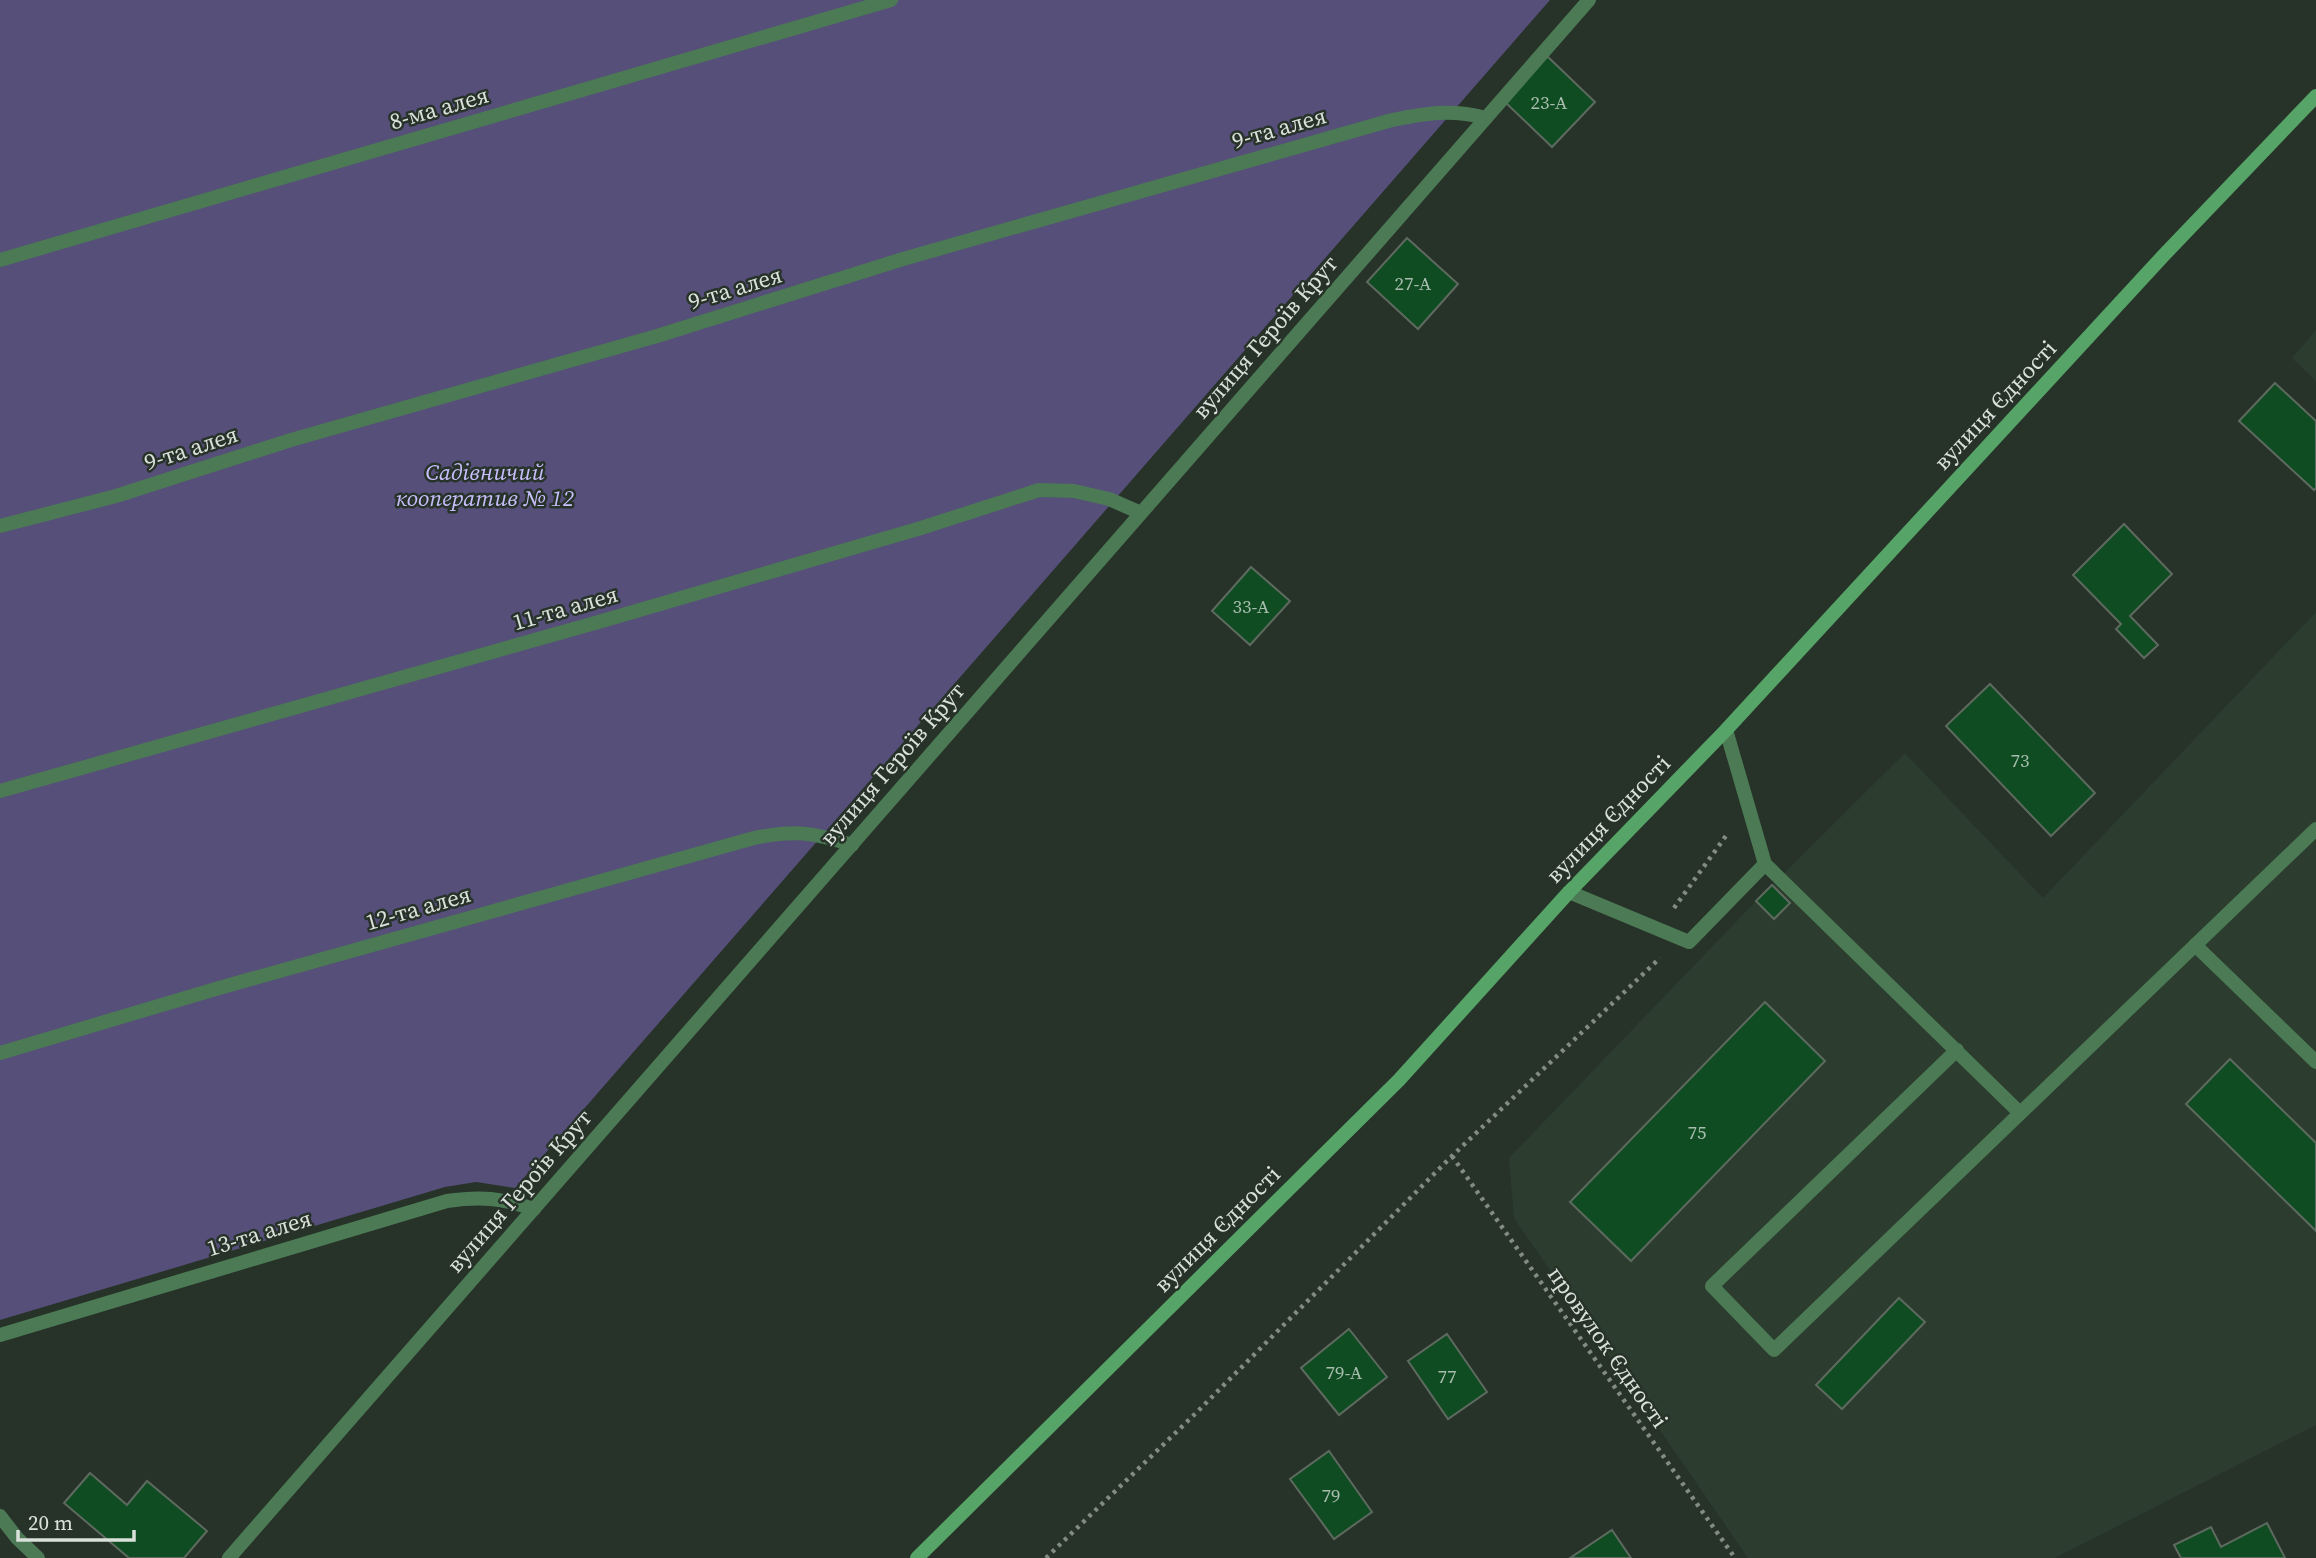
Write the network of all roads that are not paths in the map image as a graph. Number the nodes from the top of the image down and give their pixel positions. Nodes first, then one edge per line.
1 (891, 0) edge
2 (1589, 0) edge
3 (2316, 96) edge
4 (1486, 118) junction
5 (0, 260) edge
6 (1141, 513) junction
7 (0, 527) edge
8 (1727, 730) junction
9 (0, 791) edge
10 (2316, 829) edge
11 (852, 845) junction
12 (1765, 863) junction
13 (1569, 892) junction
14 (2195, 945) junction
15 (1957, 1050) junction
16 (0, 1053) edge
17 (2316, 1062) edge
18 (2020, 1113) junction
19 (534, 1209) junction
20 (0, 1335) edge
21 (0, 1516) edge
22 (38, 1558) edge
23 (229, 1558) edge
24 (917, 1558) edge

1 - 5 street, 8-ма алея
2 - 4 street, вулиця Героїв Крут
3 - 8 main road, вулиця Єдності
4 - 6 street, вулиця Героїв Крут
4 - 7 street, 9-та алея
6 - 9 street, 11-та алея
6 - 11 street, вулиця Героїв Крут
8 - 12 street
8 - 13 main road, вулиця Єдності
10 - 14 street
11 - 16 street, 12-та алея
11 - 19 street, вулиця Героїв Крут
12 - 13 street
12 - 15 street
13 - 24 main road, вулиця Єдності
14 - 17 street
14 - 18 street
15 - 18 street
15 - 18 street
19 - 20 street, 13-та алея
19 - 23 street, вулиця Героїв Крут
21 - 22 street

